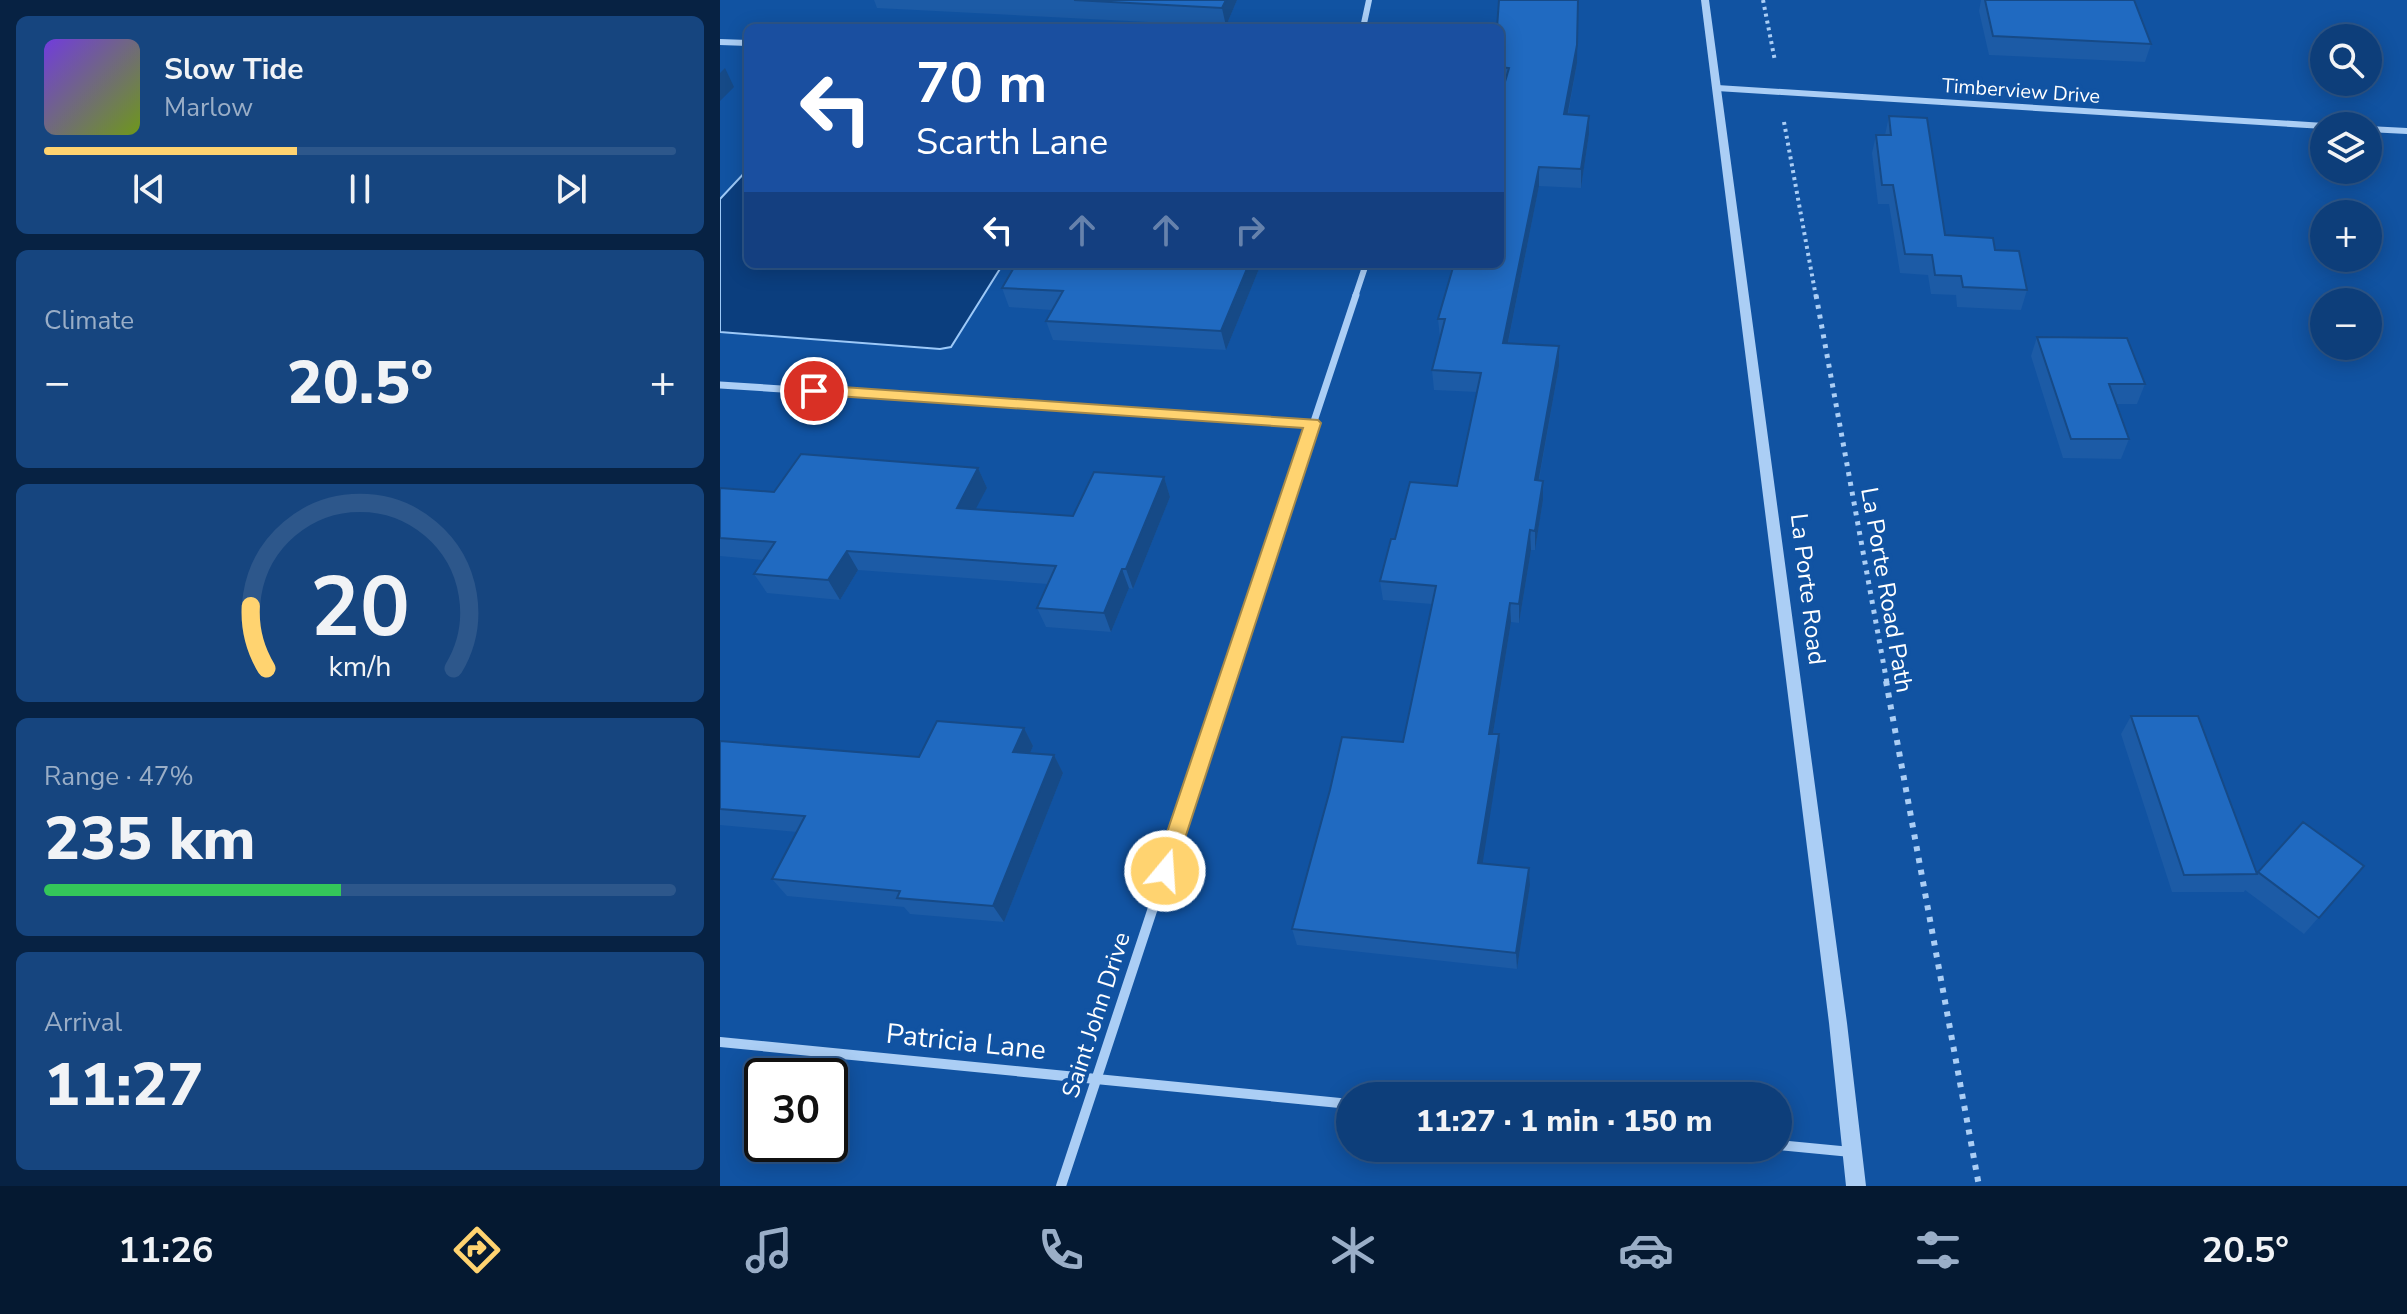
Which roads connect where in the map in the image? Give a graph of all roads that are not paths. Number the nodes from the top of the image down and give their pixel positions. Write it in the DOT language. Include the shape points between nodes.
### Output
graph roads {
  1 [pos="1369,0"];
  2 [pos="1705,0"];
  3 [pos="1364,24"];
  4 [pos="720,42"];
  5 [pos="744,43"];
  6 [pos="1717,88"];
  7 [pos="2310,125"];
  8 [pos="2382,130"];
  9 [pos="2407,131"];
  10 [pos="1365,268"];
  11 [pos="720,385"];
  12 [pos="1312,423"];
  13 [pos="720,1042"];
  14 [pos="1096,1080"];
  15 [pos="1336,1103"];
  16 [pos="1792,1146"];
  17 [pos="1852,1152"];
  18 [pos="1061,1186"];
  19 [pos="1856,1186"];
  1 -- 3 [label="street"];
  2 -- 6 [label="street, La Porte Road"];
  4 -- 5 [label="street"];
  6 -- 7 [label="street, Timberview Drive"];
  6 -- 17 [label="street, La Porte Road"];
  8 -- 9 [label="street"];
  10 -- 12 [label="street, Saint John Drive"];
  11 -- 12 [label="street"];
  12 -- 14 [label="street, Saint John Drive"];
  13 -- 14 [label="street, Patricia Lane"];
  14 -- 15 [label="street, Patricia Lane"];
  14 -- 18 [label="street, Saint John Drive"];
  16 -- 17 [label="street"];
  17 -- 19 [label="street, La Porte Road"];
}
